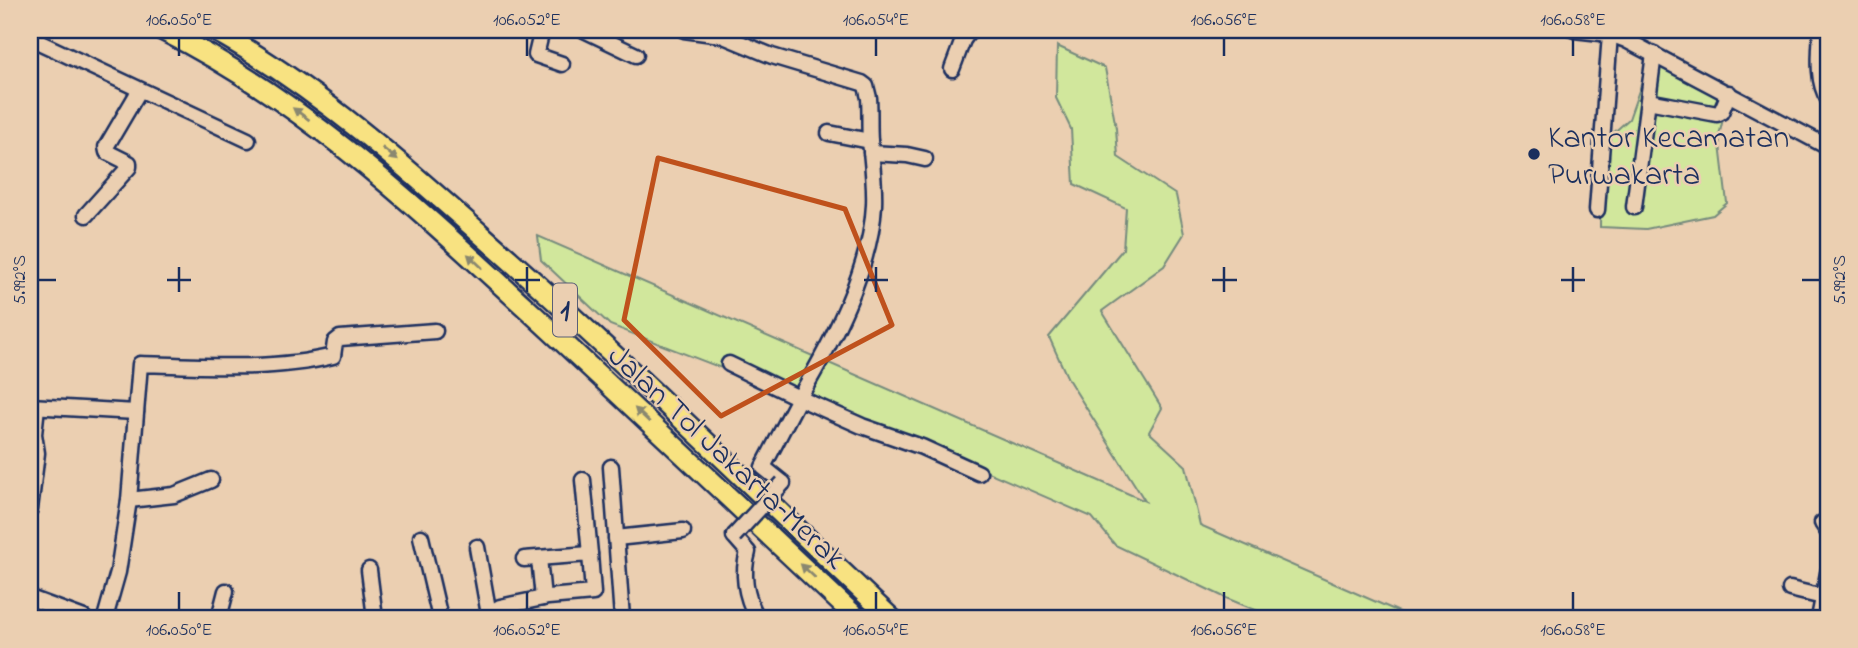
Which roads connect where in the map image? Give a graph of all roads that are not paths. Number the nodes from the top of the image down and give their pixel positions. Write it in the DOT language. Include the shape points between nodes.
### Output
graph roads {
  1 [pos="162,30"];
  2 [pos="214,30"];
  3 [pos="542,30"];
  4 [pos="584,30"];
  5 [pos="684,30"];
  6 [pos="970,30"];
  7 [pos="1574,30"];
  8 [pos="1821,30"];
  9 [pos="1603,32"];
  10 [pos="30,38"];
  11 [pos="1654,54"];
  12 [pos="636,55"];
  13 [pos="562,64"];
  14 [pos="952,69"];
  15 [pos="139,91"];
  16 [pos="1729,93"];
  17 [pos="1828,99"];
  18 [pos="1648,101"];
  19 [pos="829,133"];
  20 [pos="248,140"];
  21 [pos="871,147"];
  22 [pos="1828,147"];
  23 [pos="925,159"];
  24 [pos="1634,207"];
  25 [pos="1597,210"];
  26 [pos="86,215"];
  27 [pos="435,331"];
  28 [pos="729,365"];
  29 [pos="799,398"];
  30 [pos="34,406"];
  31 [pos="136,412"];
  32 [pos="611,467"];
  33 [pos="979,473"];
  34 [pos="211,480"];
  35 [pos="583,480"];
  36 [pos="129,500"];
  37 [pos="30,509"];
  38 [pos="683,531"];
  39 [pos="421,537"];
  40 [pos="616,538"];
  41 [pos="477,547"];
  42 [pos="590,554"];
  43 [pos="539,558"];
  44 [pos="524,559"];
  45 [pos="369,569"];
  46 [pos="1828,573"];
  47 [pos="1790,589"];
  48 [pos="226,591"];
  49 [pos="543,597"];
  50 [pos="1824,597"];
  51 [pos="30,598"];
  52 [pos="495,616"];
  53 [pos="84,618"];
  54 [pos="105,618"];
  55 [pos="219,618"];
  56 [pos="375,618"];
  57 [pos="440,618"];
  58 [pos="622,618"];
  59 [pos="757,618"];
  60 [pos="857,618"];
  61 [pos="891,618"];
  62 [pos="1819,618"];
  60 -- 1 [label="highway, Jalan Tol Jakarta–Merak / 1, one-way" via="404,196 301,113"];
  2 -- 61 [label="highway, Jalan Tol Jakarta–Merak / 1, one-way" via="319,96 396,158 539,285"];
  3 -- 13 [label="street" via="536,55"];
  4 -- 12 [label="street"];
  5 -- 21 [label="street" via="721,36 862,83 869,98"];
  6 -- 14 [label="street"];
  7 -- 9 [label="street"];
  8 -- 17 [label="street" via="1820,64"];
  9 -- 11 [label="street"];
  9 -- 25 [label="street"];
  10 -- 15 [label="street"];
  11 -- 16 [label="street"];
  11 -- 18 [label="street"];
  15 -- 20 [label="street"];
  15 -- 26 [label="street" via="106,147 129,167"];
  16 -- 18 [label="street" via="1717,114"];
  16 -- 22 [label="street"];
  18 -- 24 [label="street"];
  19 -- 21 [label="street"];
  21 -- 23 [label="street"];
  21 -- 29 [label="street" via="874,205 861,267"];
  27 -- 31 [label="street" via="340,338 333,356 292,362 248,367 140,365"];
  28 -- 29 [label="street"];
  29 -- 33 [label="street"];
  29 -- 59 [label="street, bridge" via="763,467 783,483 734,536 748,552 745,582"];
  30 -- 31 [label="street"];
  30 -- 37 [label="street" via="37,453"];
  31 -- 36 [label="street"];
  32 -- 40 [label="street"];
  34 -- 36 [label="street" via="174,495"];
  35 -- 42 [label="street"];
  36 -- 54 [label="street" via="118,572"];
  38 -- 40 [label="street"];
  39 -- 57 [label="street"];
  40 -- 58 [label="street"];
  41 -- 52 [label="street" via="488,609"];
  42 -- 43 [label="street"];
  42 -- 49 [label="street" via="593,593"];
  43 -- 44 [label="street"];
  43 -- 49 [label="street"];
  45 -- 56 [label="street"];
  46 -- 50 [label="street"];
  47 -- 50 [label="street"];
  48 -- 55 [label="street"];
  49 -- 52 [label="street" via="497,608"];
  50 -- 62 [label="street"];
  51 -- 53 [label="street"];
}
